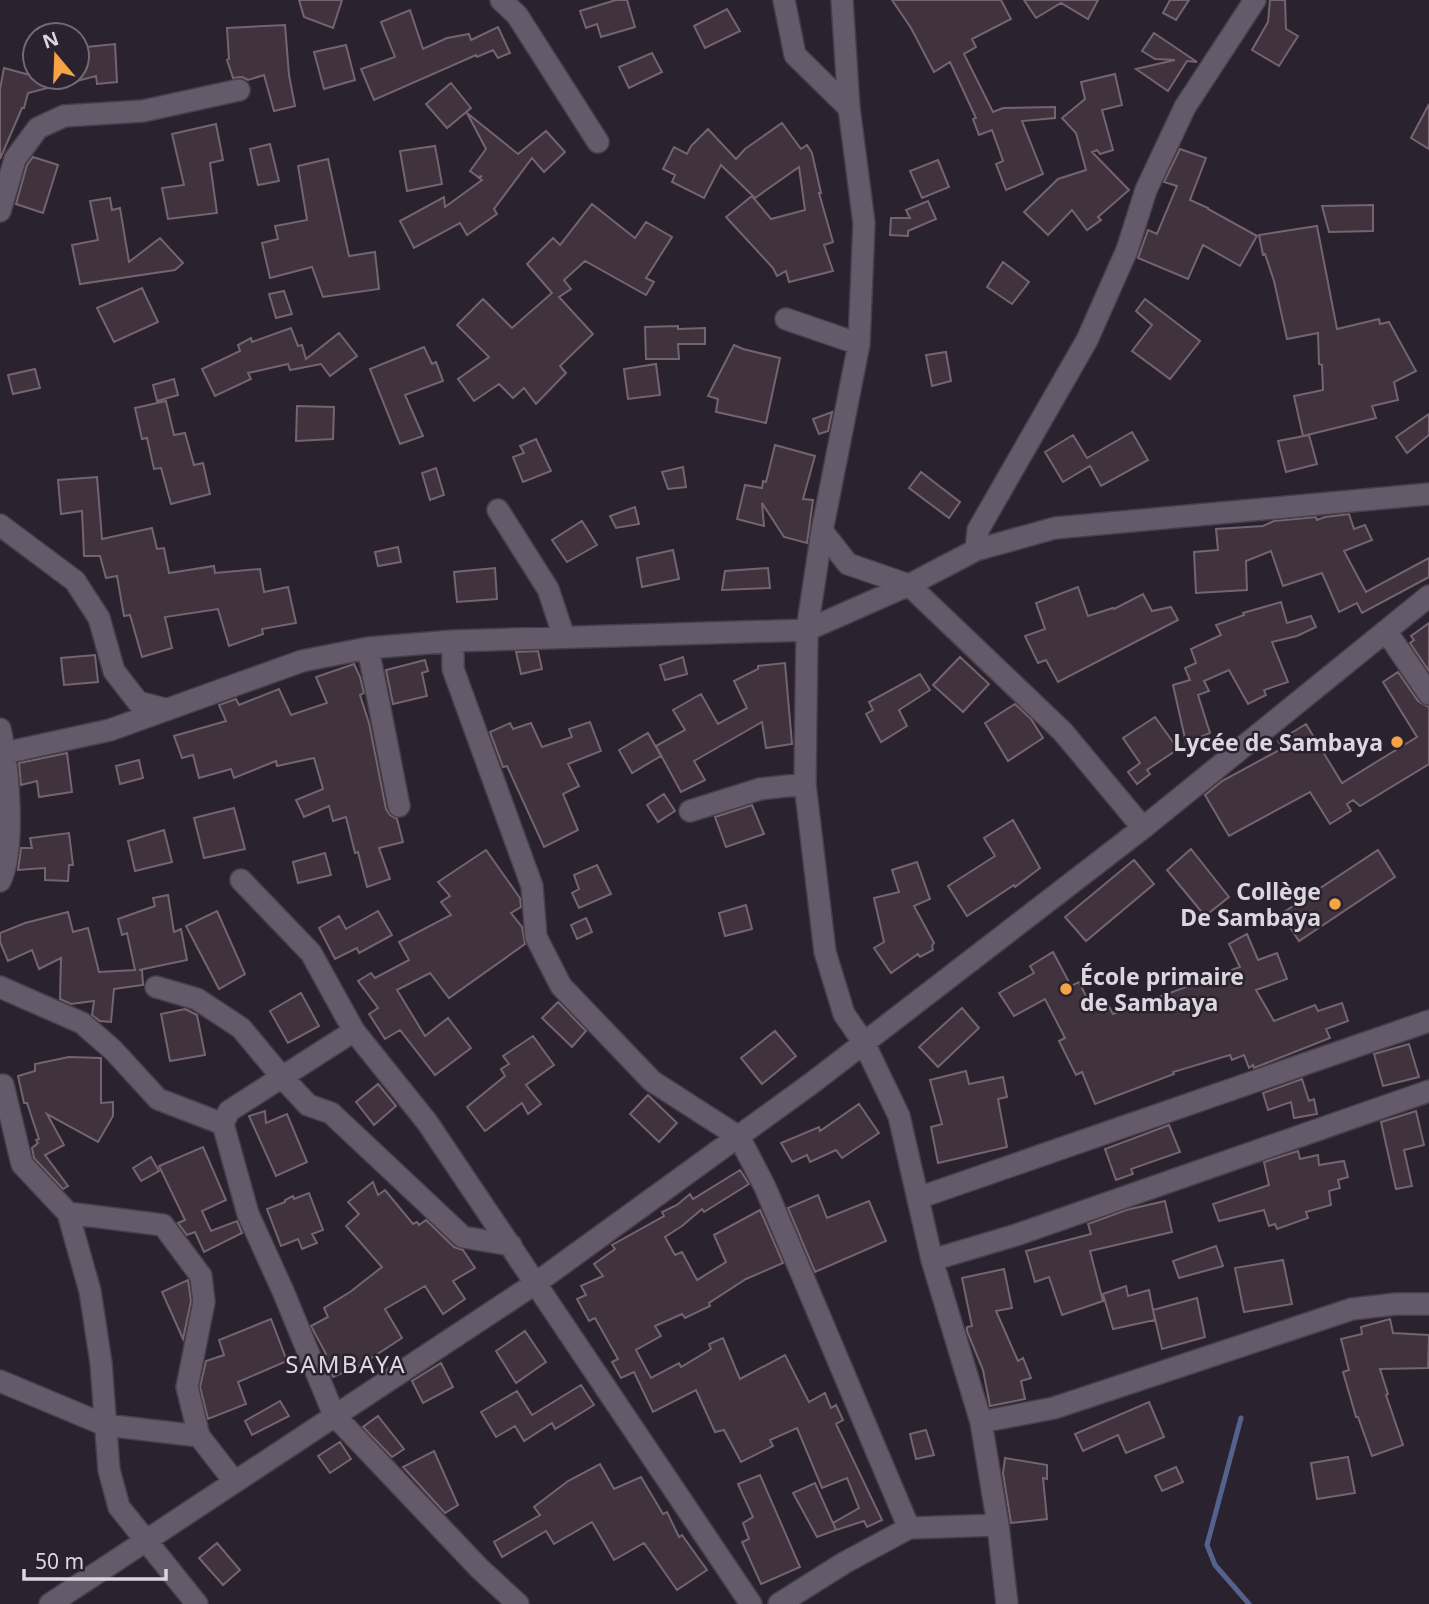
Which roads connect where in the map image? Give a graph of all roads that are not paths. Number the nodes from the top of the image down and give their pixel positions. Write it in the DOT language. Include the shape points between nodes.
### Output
graph roads {
  1 [pos="784,0"];
  2 [pos="842,0"];
  3 [pos="1255,0"];
  4 [pos="514,5"];
  5 [pos="239,90"];
  6 [pos="849,108"];
  7 [pos="598,142"];
  8 [pos="7,158"];
  9 [pos="0,211"];
  10 [pos="786,319"];
  11 [pos="859,344"];
  12 [pos="1429,494"];
  13 [pos="498,510"];
  14 [pos="0,524"];
  15 [pos="822,531"];
  16 [pos="976,550"];
  17 [pos="909,585"];
  18 [pos="1429,596"];
  19 [pos="807,630"];
  20 [pos="1386,631"];
  21 [pos="564,637"];
  22 [pos="453,641"];
  23 [pos="368,648"];
  24 [pos="1429,694"];
  25 [pos="165,709"];
  26 [pos="0,729"];
  27 [pos="3,753"];
  28 [pos="805,784"];
  29 [pos="399,806"];
  30 [pos="690,811"];
  31 [pos="1143,828"];
  32 [pos="241,880"];
  33 [pos="0,881"];
  34 [pos="0,987"];
  35 [pos="156,987"];
  36 [pos="1429,1021"];
  37 [pos="354,1031"];
  38 [pos="864,1044"];
  39 [pos="281,1076"];
  40 [pos="3,1085"];
  41 [pos="1429,1091"];
  42 [pos="223,1124"];
  43 [pos="738,1137"];
  44 [pos="918,1198"];
  45 [pos="68,1213"];
  46 [pos="511,1245"];
  47 [pos="932,1259"];
  48 [pos="536,1283"];
  49 [pos="1429,1304"];
  50 [pos="0,1381"];
  51 [pos="334,1415"];
  52 [pos="981,1422"];
  53 [pos="105,1425"];
  54 [pos="199,1436"];
  55 [pos="234,1481"];
  56 [pos="999,1525"];
  57 [pos="909,1528"];
  58 [pos="144,1541"];
  59 [pos="50,1604"];
  60 [pos="197,1604"];
  61 [pos="518,1604"];
  62 [pos="751,1604"];
  63 [pos="779,1604"];
  64 [pos="1007,1604"];
  1 -- 6 [label="street" via="795,55"];
  2 -- 6 [label="street"];
  3 -- 16 [label="street" via="1185,107 1146,190 1127,250 1087,340 978,530"];
  4 -- 7 [label="street"];
  5 -- 8 [label="street" via="143,111 64,116 38,128"];
  6 -- 11 [label="street" via="864,223"];
  8 -- 9 [label="street"];
  10 -- 11 [label="street"];
  11 -- 15 [label="street"];
  12 -- 16 [label="street" via="1055,528"];
  13 -- 21 [label="street" via="548,589"];
  14 -- 25 [label="street" via="75,581 99,618 114,671 138,702"];
  15 -- 17 [label="street" via="848,564"];
  15 -- 19 [label="street"];
  16 -- 17 [label="street"];
  17 -- 19 [label="street"];
  17 -- 31 [label="street" via="1063,732"];
  18 -- 20 [label="street"];
  19 -- 21 [label="street"];
  19 -- 28 [label="street"];
  20 -- 24 [label="street"];
  20 -- 31 [label="street"];
  21 -- 22 [label="street"];
  22 -- 23 [label="street"];
  22 -- 43 [label="street" via="453,670 532,886 536,937 561,986 652,1081"];
  23 -- 25 [label="street" via="302,661"];
  23 -- 29 [label="street"];
  25 -- 27 [label="street" via="110,730"];
  26 -- 27 [label="street"];
  27 -- 33 [label="street" via="9,829"];
  28 -- 30 [label="street" via="760,789"];
  28 -- 38 [label="street" via="825,952 844,1014"];
  31 -- 38 [label="street"];
  32 -- 37 [label="street" via="311,954"];
  34 -- 42 [label="street" via="82,1023 158,1099"];
  35 -- 39 [label="street" via="197,999 241,1028"];
  36 -- 44 [label="street"];
  37 -- 39 [label="street"];
  37 -- 46 [label="street" via="427,1122"];
  38 -- 43 [label="street"];
  38 -- 44 [label="street" via="899,1116"];
  39 -- 42 [label="street" via="229,1111"];
  39 -- 46 [label="street" via="308,1105 331,1113 463,1237"];
  40 -- 45 [label="street" via="22,1164"];
  41 -- 47 [label="street" via="1016,1235"];
  42 -- 51 [label="street" via="248,1214"];
  43 -- 48 [label="street"];
  43 -- 57 [label="street" via="765,1187"];
  44 -- 47 [label="street"];
  45 -- 53 [label="street" via="90,1292"];
  45 -- 54 [label="street" via="163,1225 201,1276 204,1302 187,1387"];
  46 -- 48 [label="street"];
  47 -- 52 [label="street"];
  48 -- 51 [label="street"];
  48 -- 62 [label="street"];
  49 -- 52 [label="street" via="1352,1309 1054,1408"];
  50 -- 53 [label="street"];
  51 -- 55 [label="street"];
  51 -- 61 [label="street"];
  52 -- 56 [label="street"];
  53 -- 54 [label="street"];
  53 -- 58 [label="street" via="119,1507"];
  54 -- 55 [label="street"];
  55 -- 58 [label="street"];
  56 -- 57 [label="street"];
  56 -- 64 [label="street"];
  57 -- 63 [label="street"];
  58 -- 59 [label="street"];
  58 -- 60 [label="street"];
}
